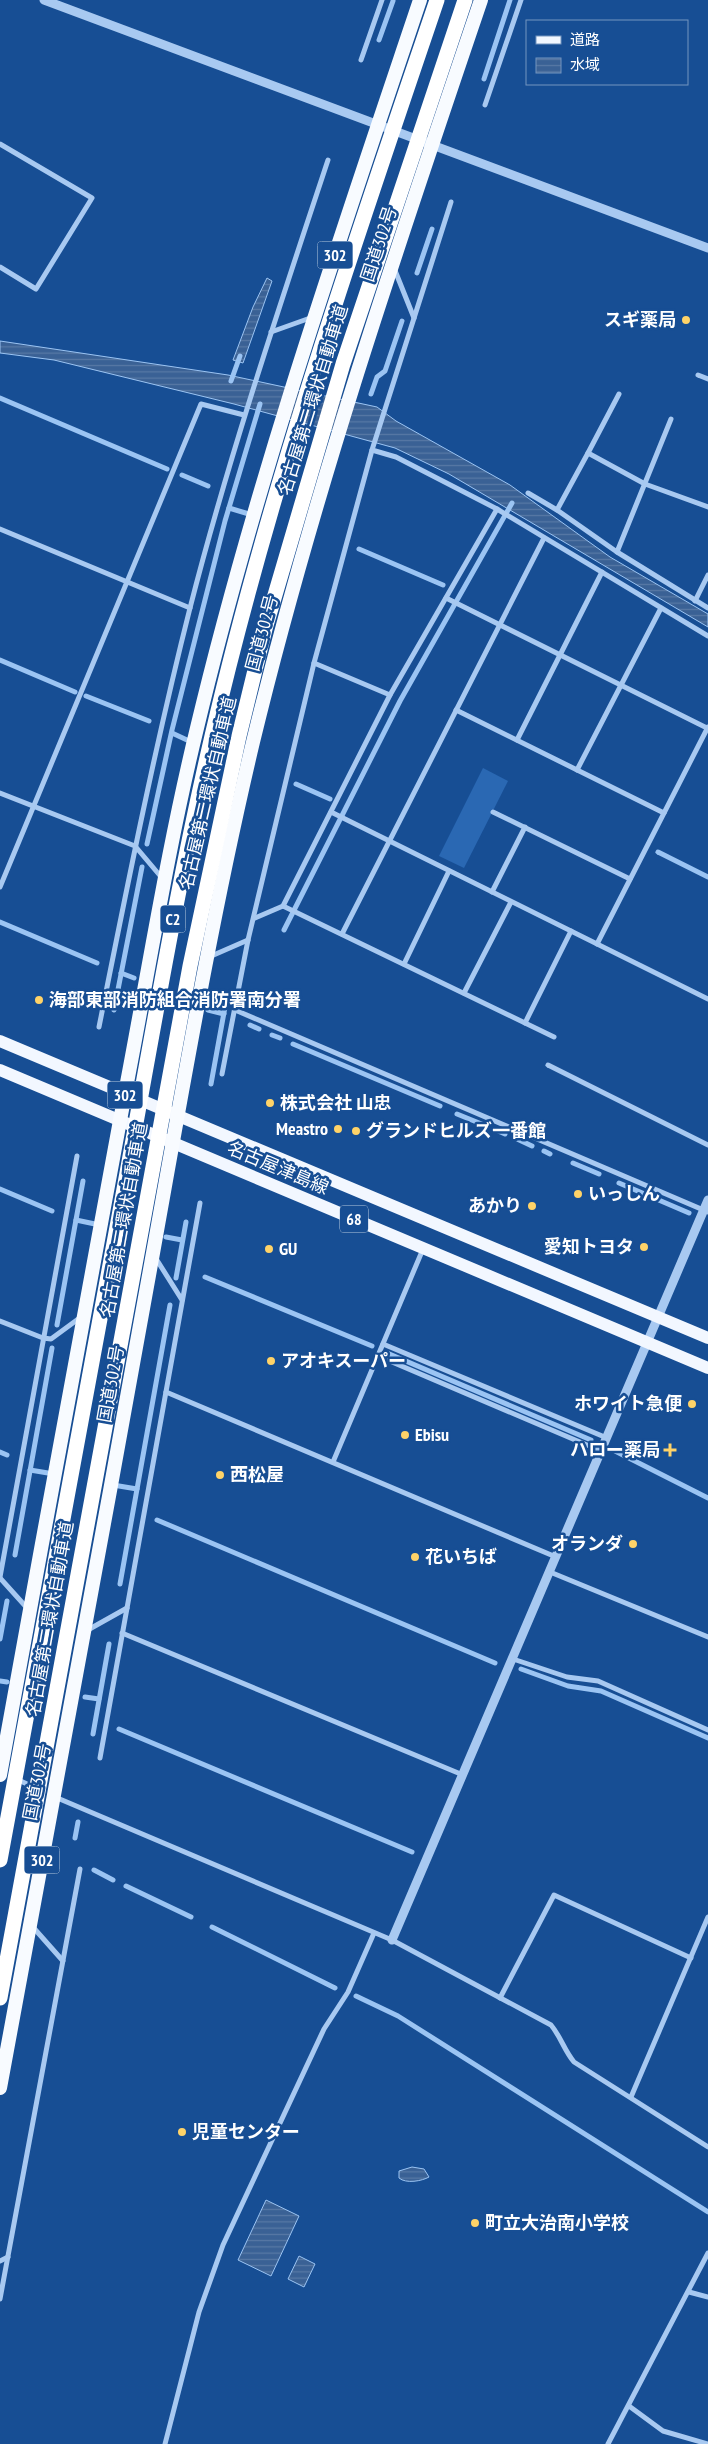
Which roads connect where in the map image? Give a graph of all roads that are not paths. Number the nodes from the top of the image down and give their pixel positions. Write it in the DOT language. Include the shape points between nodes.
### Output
graph roads {
  1 [pos="44,0"];
  2 [pos="382,0"];
  3 [pos="420,0"];
  4 [pos="437,0"];
  5 [pos="465,0"];
  6 [pos="480,0"];
  7 [pos="521,0"];
  8 [pos="361,60"];
  9 [pos="485,105"];
  10 [pos="377,126"];
  11 [pos="0,144"];
  12 [pos="432,145"];
  13 [pos="328,160"];
  14 [pos="451,202"];
  15 [pos="708,248"];
  16 [pos="392,263"];
  17 [pos="0,267"];
  18 [pos="315,317"];
  19 [pos="414,318"];
  20 [pos="271,332"];
  21 [pos="698,375"];
  22 [pos="708,378"];
  23 [pos="619,394"];
  24 [pos="244,415"];
  25 [pos="671,418"];
  26 [pos="372,450"];
  27 [pos="588,452"];
  28 [pos="645,484"];
  29 [pos="528,493"];
  30 [pos="708,507"];
  31 [pos="557,510"];
  32 [pos="499,511"];
  33 [pos="0,529"];
  34 [pos="544,538"];
  35 [pos="617,552"];
  36 [pos="602,572"];
  37 [pos="708,575"];
  38 [pos="127,583"];
  39 [pos="449,599"];
  40 [pos="695,601"];
  41 [pos="190,608"];
  42 [pos="661,608"];
  43 [pos="708,608"];
  44 [pos="500,624"];
  45 [pos="708,636"];
  46 [pos="560,655"];
  47 [pos="314,663"];
  48 [pos="621,685"];
  49 [pos="390,695"];
  50 [pos="456,710"];
  51 [pos="708,727"];
  52 [pos="517,740"];
  53 [pos="577,770"];
  54 [pos="0,792"];
  55 [pos="33,806"];
  56 [pos="331,812"];
  57 [pos="493,812"];
  58 [pos="664,813"];
  59 [pos="525,827"];
  60 [pos="389,841"];
  61 [pos="135,846"];
  62 [pos="449,871"];
  63 [pos="630,879"];
  64 [pos="164,882"];
  65 [pos="0,888"];
  66 [pos="492,892"];
  67 [pos="511,902"];
  68 [pos="286,907"];
  69 [pos="255,918"];
  70 [pos="571,931"];
  71 [pos="342,934"];
  72 [pos="248,940"];
  73 [pos="597,944"];
  74 [pos="208,958"];
  75 [pos="404,964"];
  76 [pos="464,993"];
  77 [pos="708,999"];
  78 [pos="235,1010"];
  79 [pos="525,1023"];
  80 [pos="99,1027"];
  81 [pos="554,1037"];
  82 [pos="0,1041"];
  83 [pos="548,1065"];
  84 [pos="0,1070"];
  85 [pos="222,1074"];
  86 [pos="125,1093"];
  87 [pos="179,1115"];
  88 [pos="119,1121"];
  89 [pos="174,1144"];
  90 [pos="708,1145"];
  91 [pos="77,1156"];
  92 [pos="708,1200"];
  93 [pos="200,1203"];
  94 [pos="706,1211"];
  95 [pos="424,1248"];
  96 [pos="153,1254"];
  97 [pos="183,1300"];
  98 [pos="83,1315"];
  99 [pos="658,1317"];
  100 [pos="0,1321"];
  101 [pos="43,1338"];
  102 [pos="708,1338"];
  103 [pos="648,1342"];
  104 [pos="384,1344"];
  105 [pos="378,1356"];
  106 [pos="708,1368"];
  107 [pos="166,1392"];
  108 [pos="607,1438"];
  109 [pos="601,1452"];
  110 [pos="333,1462"];
  111 [pos="556,1557"];
  112 [pos="550,1572"];
  113 [pos="0,1578"];
  114 [pos="127,1608"];
  115 [pos="30,1611"];
  116 [pos="85,1632"];
  117 [pos="122,1634"];
  118 [pos="708,1637"];
  119 [pos="513,1659"];
  120 [pos="708,1730"];
  121 [pos="100,1758"];
  122 [pos="0,1772"];
  123 [pos="463,1775"];
  124 [pos="54,1796"];
  125 [pos="0,1860"];
  126 [pos="80,1870"];
  127 [pos="708,1917"];
  128 [pos="30,1924"];
  129 [pos="374,1933"];
  130 [pos="392,1940"];
  131 [pos="691,1958"];
  132 [pos="62,1961"];
  133 [pos="0,1998"];
  134 [pos="500,1998"];
  135 [pos="0,2088"];
  136 [pos="631,2097"];
  137 [pos="708,2147"];
  138 [pos="708,2254"];
  139 [pos="8,2257"];
  140 [pos="0,2261"];
  141 [pos="689,2292"];
  142 [pos="708,2297"];
  143 [pos="0,2299"];
  144 [pos="629,2406"];
  145 [pos="165,2444"];
  146 [pos="608,2444"];
  147 [pos="708,2444"];
  1 -- 10 [label="street"];
  2 -- 8 [label="street"];
  3 -- 10 [label="highway, 302"];
  4 -- 125 [label="highway, 名古屋第二環状自動車道 / C2, bridge" via="360,226 274,503 213,734 165,960"];
  5 -- 133 [label="highway, 名古屋第二環状自動車道 / C2, bridge" via="340,374 268,620 237,746 190,966"];
  6 -- 12 [label="highway, 国道302号 / 302"];
  7 -- 9 [label="street"];
  10 -- 12 [label="street"];
  10 -- 18 [label="highway, 302"];
  11 -- 17 [label="street" via="92,198 36,289"];
  12 -- 15 [label="street"];
  12 -- 16 [label="highway, 国道302号 / 302"];
  13 -- 20 [label="street"];
  14 -- 19 [label="street"];
  16 -- 19 [label="street"];
  16 -- 74 [label="highway, 国道302号 / 302" via="336,437 284,623 253,744"];
  18 -- 20 [label="street"];
  18 -- 64 [label="highway, 302" via="280,423 226,612"];
  19 -- 26 [label="street"];
  20 -- 24 [label="street"];
  21 -- 22 [label="street"];
  23 -- 27 [label="street"];
  24 -- 38 [label="street" via="201,404"];
  24 -- 41 [label="street"];
  25 -- 28 [label="street"];
  26 -- 32 [label="street" via="396,457"];
  26 -- 47 [label="street"];
  27 -- 28 [label="street"];
  27 -- 31 [label="street"];
  28 -- 30 [label="street"];
  28 -- 35 [label="street"];
  29 -- 31 [label="street"];
  31 -- 35 [label="street"];
  32 -- 34 [label="street"];
  32 -- 39 [label="street"];
  33 -- 38 [label="street"];
  34 -- 36 [label="street"];
  34 -- 44 [label="street"];
  35 -- 40 [label="street"];
  36 -- 42 [label="street"];
  36 -- 46 [label="street"];
  37 -- 40 [label="street"];
  38 -- 41 [label="street"];
  38 -- 55 [label="street"];
  39 -- 44 [label="street"];
  39 -- 49 [label="street"];
  40 -- 43 [label="street"];
  41 -- 61 [label="street"];
  42 -- 45 [label="street"];
  42 -- 48 [label="street"];
  44 -- 46 [label="street"];
  44 -- 50 [label="street"];
  46 -- 48 [label="street"];
  46 -- 52 [label="street"];
  47 -- 49 [label="street"];
  47 -- 69 [label="street"];
  48 -- 51 [label="street"];
  48 -- 53 [label="street"];
  49 -- 56 [label="street"];
  50 -- 52 [label="street"];
  50 -- 60 [label="street"];
  51 -- 58 [label="street"];
  52 -- 53 [label="street"];
  53 -- 58 [label="street"];
  54 -- 55 [label="street"];
  55 -- 61 [label="street"];
  55 -- 65 [label="street"];
  56 -- 60 [label="street"];
  56 -- 68 [label="street"];
  57 -- 59 [label="street"];
  58 -- 63 [label="street"];
  59 -- 63 [label="street"];
  59 -- 66 [label="street"];
  60 -- 62 [label="street"];
  60 -- 71 [label="street"];
  61 -- 64 [label="street"];
  61 -- 80 [label="street"];
  62 -- 66 [label="street"];
  62 -- 75 [label="street"];
  63 -- 73 [label="street"];
  64 -- 86 [label="highway, 302"];
  66 -- 67 [label="street"];
  67 -- 70 [label="street"];
  67 -- 76 [label="street"];
  68 -- 69 [label="street"];
  68 -- 71 [label="street"];
  69 -- 72 [label="street"];
  70 -- 73 [label="street"];
  70 -- 79 [label="street"];
  71 -- 75 [label="street"];
  72 -- 74 [label="street"];
  72 -- 78 [label="street"];
  73 -- 77 [label="street"];
  74 -- 87 [label="highway, 国道302号 / 302"];
  75 -- 76 [label="street"];
  76 -- 79 [label="street"];
  78 -- 85 [label="street"];
  78 -- 94 [label="street"];
  79 -- 81 [label="street"];
  82 -- 86 [label="main road, 名古屋津島線 / 68"];
  83 -- 90 [label="street"];
  84 -- 88 [label="main road, 名古屋津島線 / 68"];
  86 -- 87 [label="main road, 名古屋津島線 / 68"];
  86 -- 88 [label="highway, 302"];
  87 -- 89 [label="highway, 国道302号 / 302"];
  87 -- 99 [label="main road, 名古屋津島線 / 68"];
  88 -- 89 [label="main road, 名古屋津島線 / 68"];
  88 -- 98 [label="highway, 302"];
  89 -- 95 [label="main road, 名古屋津島線 / 68"];
  89 -- 96 [label="highway, 国道302号 / 302"];
  91 -- 101 [label="street"];
  92 -- 94 [label="street"];
  93 -- 97 [label="street"];
  94 -- 99 [label="street"];
  95 -- 103 [label="main road, 名古屋津島線 / 68"];
  95 -- 104 [label="street"];
  96 -- 97 [label="street"];
  96 -- 116 [label="highway, 国道302号 / 302"];
  97 -- 107 [label="street"];
  98 -- 101 [label="street" via="50,1339"];
  98 -- 115 [label="highway, 302"];
  99 -- 102 [label="main road, 名古屋津島線 / 68"];
  99 -- 103 [label="street"];
  100 -- 101 [label="street"];
  101 -- 113 [label="street"];
  103 -- 106 [label="main road, 名古屋津島線 / 68"];
  103 -- 108 [label="street"];
  104 -- 105 [label="street"];
  104 -- 108 [label="street"];
  105 -- 109 [label="street"];
  105 -- 110 [label="street"];
  107 -- 110 [label="street"];
  107 -- 114 [label="street"];
  108 -- 109 [label="street"];
  109 -- 111 [label="street"];
  110 -- 111 [label="street"];
  111 -- 112 [label="street"];
  112 -- 118 [label="street"];
  112 -- 119 [label="street"];
  113 -- 115 [label="street"];
  114 -- 116 [label="street"];
  114 -- 117 [label="street"];
  115 -- 122 [label="highway, 302"];
  116 -- 124 [label="highway, 国道302号 / 302"];
  117 -- 121 [label="street"];
  117 -- 123 [label="street"];
  119 -- 120 [label="street" via="567,1678 598,1681"];
  119 -- 123 [label="street"];
  122 -- 124 [label="street"];
  123 -- 130 [label="street"];
  124 -- 128 [label="highway, 国道302号 / 302"];
  124 -- 129 [label="street"];
  126 -- 132 [label="street"];
  127 -- 131 [label="street"];
  128 -- 132 [label="street"];
  128 -- 135 [label="highway, 国道302号 / 302"];
  129 -- 130 [label="street"];
  129 -- 145 [label="street" via="348,1992 324,2029 223,2245 199,2312"];
  130 -- 134 [label="street"];
  131 -- 134 [label="street" via="554,1895"];
  131 -- 136 [label="street"];
  132 -- 139 [label="street"];
  134 -- 136 [label="street" via="551,2025 559,2034 564,2051 574,2062"];
  136 -- 137 [label="street"];
  138 -- 141 [label="street"];
  139 -- 140 [label="street"];
  139 -- 143 [label="street"];
  141 -- 142 [label="street"];
  141 -- 144 [label="street"];
  144 -- 146 [label="street"];
  144 -- 147 [label="street" via="663,2431"];
}
